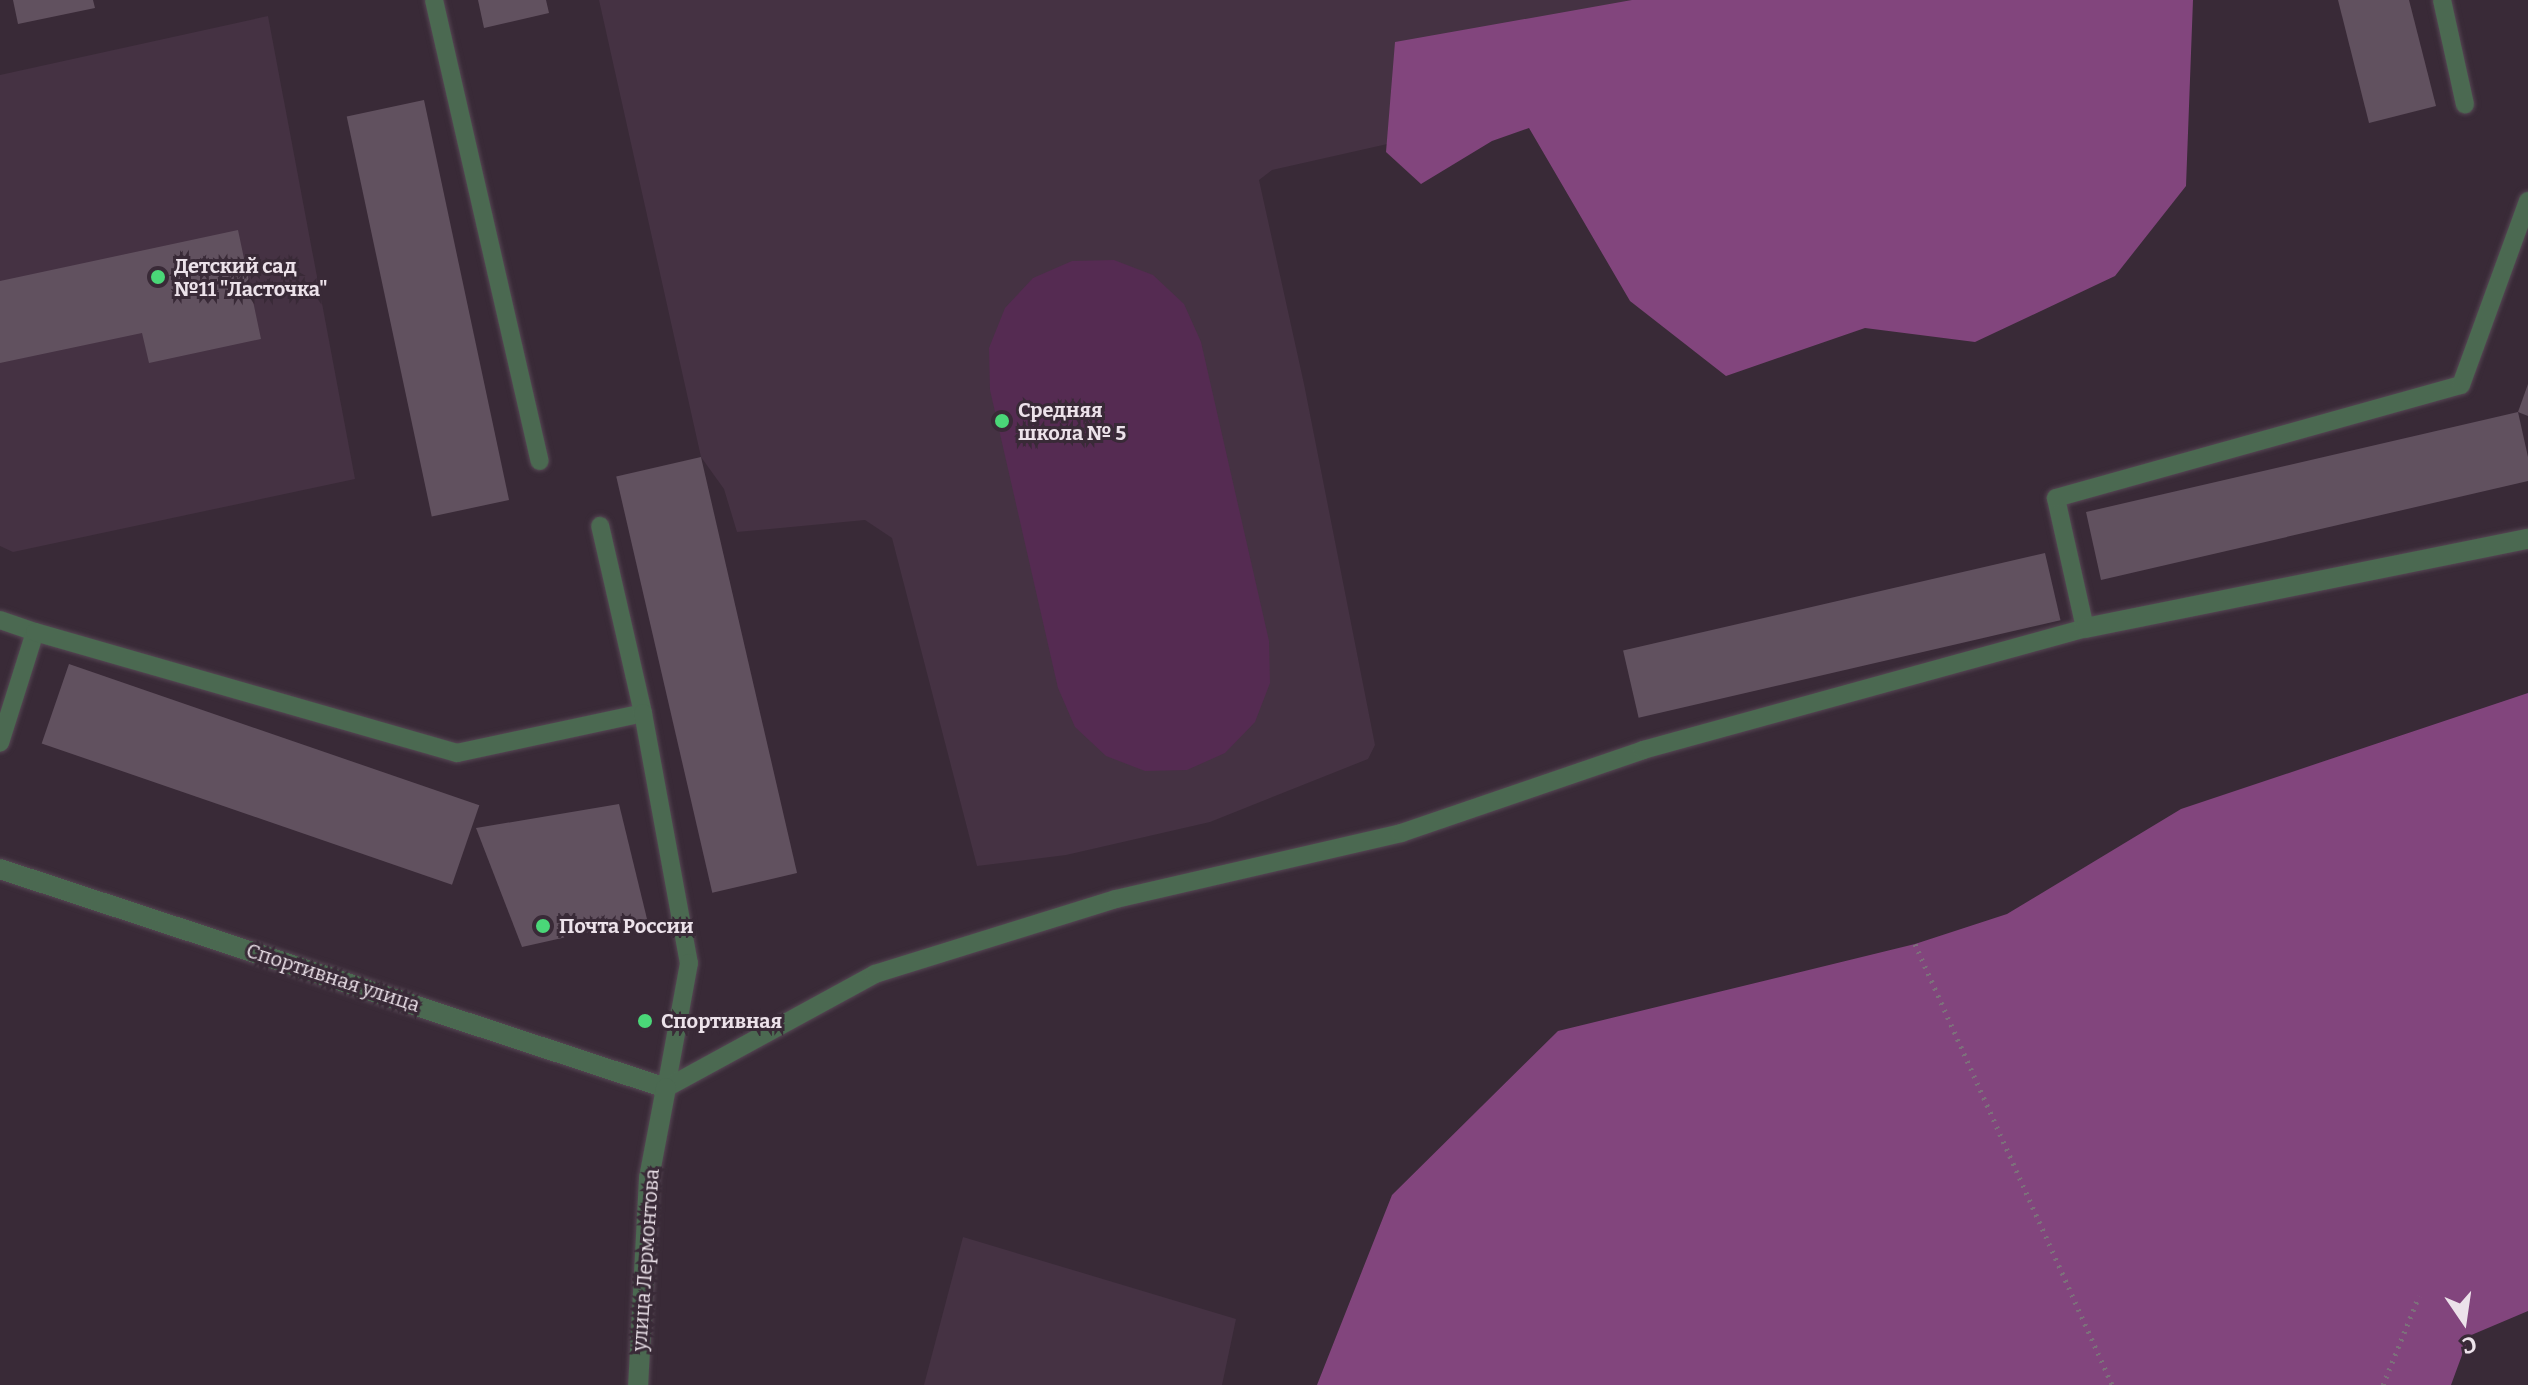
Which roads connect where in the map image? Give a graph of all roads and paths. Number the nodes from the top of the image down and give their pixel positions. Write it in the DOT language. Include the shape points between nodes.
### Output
graph roads {
  1 [pos="434,0"];
  2 [pos="2442,0"];
  3 [pos="2465,105"];
  4 [pos="2528,201"];
  5 [pos="540,461"];
  6 [pos="600,526"];
  7 [pos="2528,539"];
  8 [pos="0,620"];
  9 [pos="2085,628"];
  10 [pos="35,632"];
  11 [pos="643,713"];
  12 [pos="0,743"];
  13 [pos="0,869"];
  14 [pos="1915,944"];
  15 [pos="666,1088"];
  16 [pos="2419,1296"];
  17 [pos="638,1385"];
  18 [pos="2112,1385"];
  19 [pos="2383,1385"];
  1 -- 5 [label="lane"];
  2 -- 3 [label="lane"];
  4 -- 9 [label="lane" via="2461,385 2056,498"];
  6 -- 11 [label="lane"];
  7 -- 9 [label="street"];
  8 -- 10 [label="lane"];
  9 -- 15 [label="lane" via="1643,750 1401,833 1116,899 875,974"];
  10 -- 11 [label="lane" via="457,753"];
  10 -- 12 [label="lane"];
  11 -- 15 [label="lane" via="689,963"];
  13 -- 15 [label="street, Спортивная улица"];
  14 -- 18 [label="path"];
  15 -- 17 [label="street, улица Лермонтова" via="649,1178"];
  16 -- 19 [label="path"];
}
